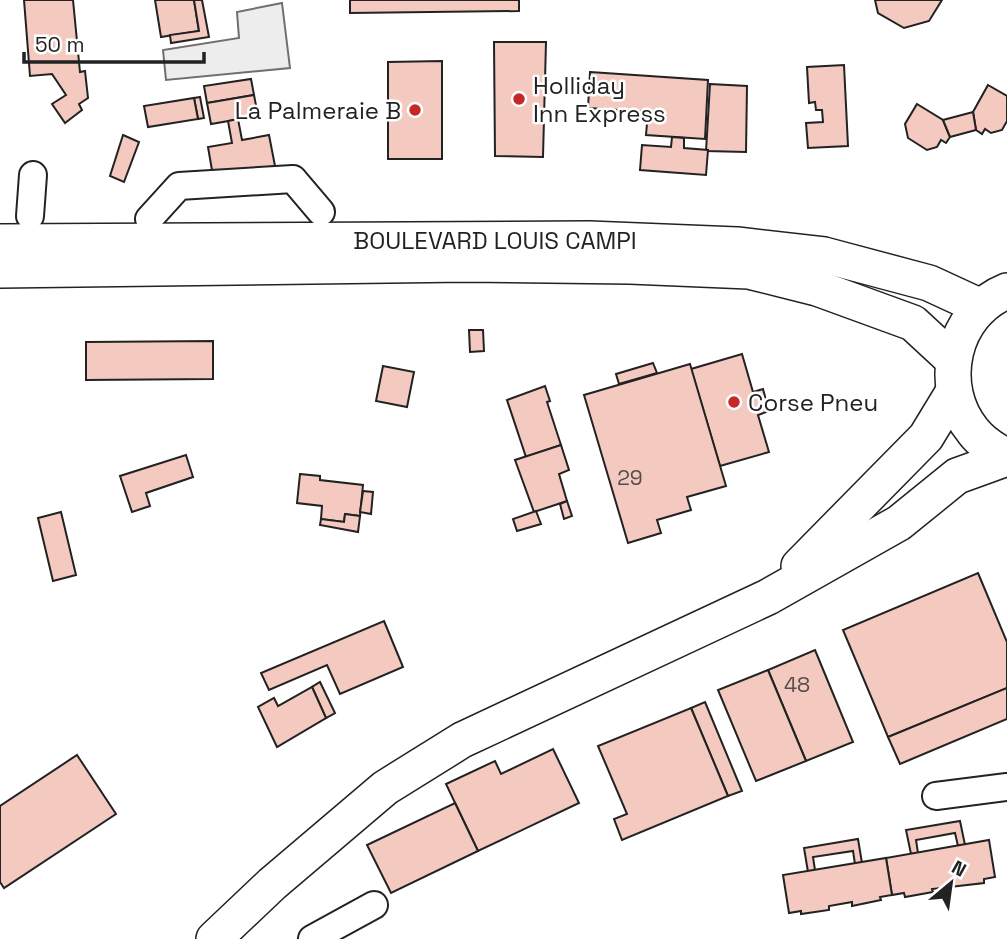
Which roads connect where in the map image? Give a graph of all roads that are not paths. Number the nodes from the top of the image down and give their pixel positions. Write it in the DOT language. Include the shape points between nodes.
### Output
graph roads {
  1 [pos="33,175"];
  2 [pos="321,212"];
  3 [pos="30,216"];
  4 [pos="149,219"];
  5 [pos="0,242"];
  6 [pos="0,270"];
  7 [pos="994,299"];
  8 [pos="954,376"];
  9 [pos="1007,458"];
  10 [pos="768,597"];
  11 [pos="1007,787"];
  12 [pos="936,796"];
  13 [pos="373,905"];
  14 [pos="214,939"];
  15 [pos="312,939"];
  1 -- 3 [label="street"];
  2 -- 4 [label="street" via="293,179 179,186"];
  5 -- 7 [label="main road, BOULEVARD LOUIS CAMPI" via="589,239 737,245 824,256"];
  6 -- 8 [label="main road, BOULEVARD LOUIS CAMPI" via="466,264 749,271 817,288 913,323"];
  7 -- 8 [label="main road" via="968,323"];
  8 -- 9 [label="main road" via="971,429"];
  8 -- 10 [label="main road" via="926,438"];
  9 -- 10 [label="main road" via="957,476 899,523"];
  10 -- 14 [label="main road" via="462,740 385,788"];
  11 -- 12 [label="street"];
  13 -- 15 [label="street"];
}
